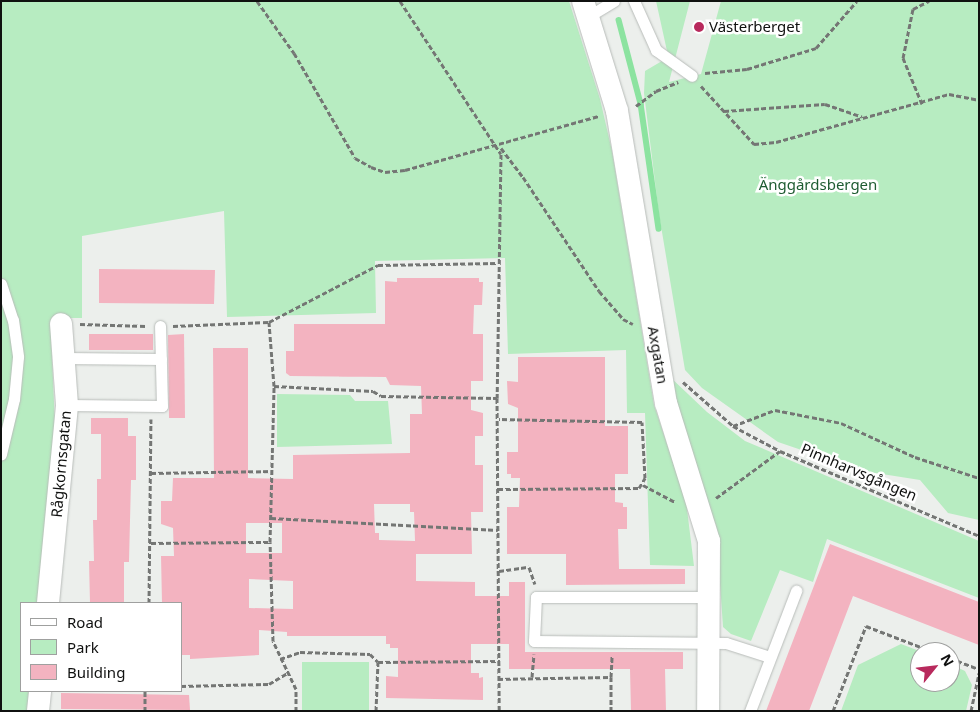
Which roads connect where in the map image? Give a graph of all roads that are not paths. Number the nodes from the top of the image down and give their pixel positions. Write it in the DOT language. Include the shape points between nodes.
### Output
graph roads {
  1 [pos="614,1"];
  2 [pos="634,1"];
  3 [pos="586,9"];
  4 [pos="692,76"];
  5 [pos="1,284"];
  6 [pos="61,324"];
  7 [pos="160,326"];
  8 [pos="64,358"];
  9 [pos="161,359"];
  10 [pos="66,405"];
  11 [pos="1,454"];
  12 [pos="796,592"];
  13 [pos="710,596"];
  14 [pos="48,602"];
  15 [pos="708,643"];
  16 [pos="770,657"];
  17 [pos="40,692"];
  18 [pos="38,711"];
  19 [pos="708,711"];
  20 [pos="750,711"];
  1 -- 3 [label="lane"];
  2 -- 4 [label="lane" via="656,50"];
  3 -- 13 [label="street, Axgatan" via="627,108 654,337 666,403 706,503"];
  5 -- 11 [label="lane" via="13,320 18,357 14,399"];
  6 -- 8 [label="street, Rågkornsgatan"];
  7 -- 9 [label="lane"];
  8 -- 9 [label="lane"];
  8 -- 10 [label="street, Rågkornsgatan"];
  9 -- 10 [label="lane" via="162,406"];
  10 -- 14 [label="street, Rågkornsgatan"];
  12 -- 16 [label="lane"];
  13 -- 15 [label="street, Axgatan"];
  13 -- 15 [label="lane" via="536,597 534,641"];
  15 -- 16 [label="lane" via="726,643"];
  15 -- 19 [label="street, Axgatan"];
  16 -- 20 [label="lane"];
  17 -- 18 [label="street"];
}
